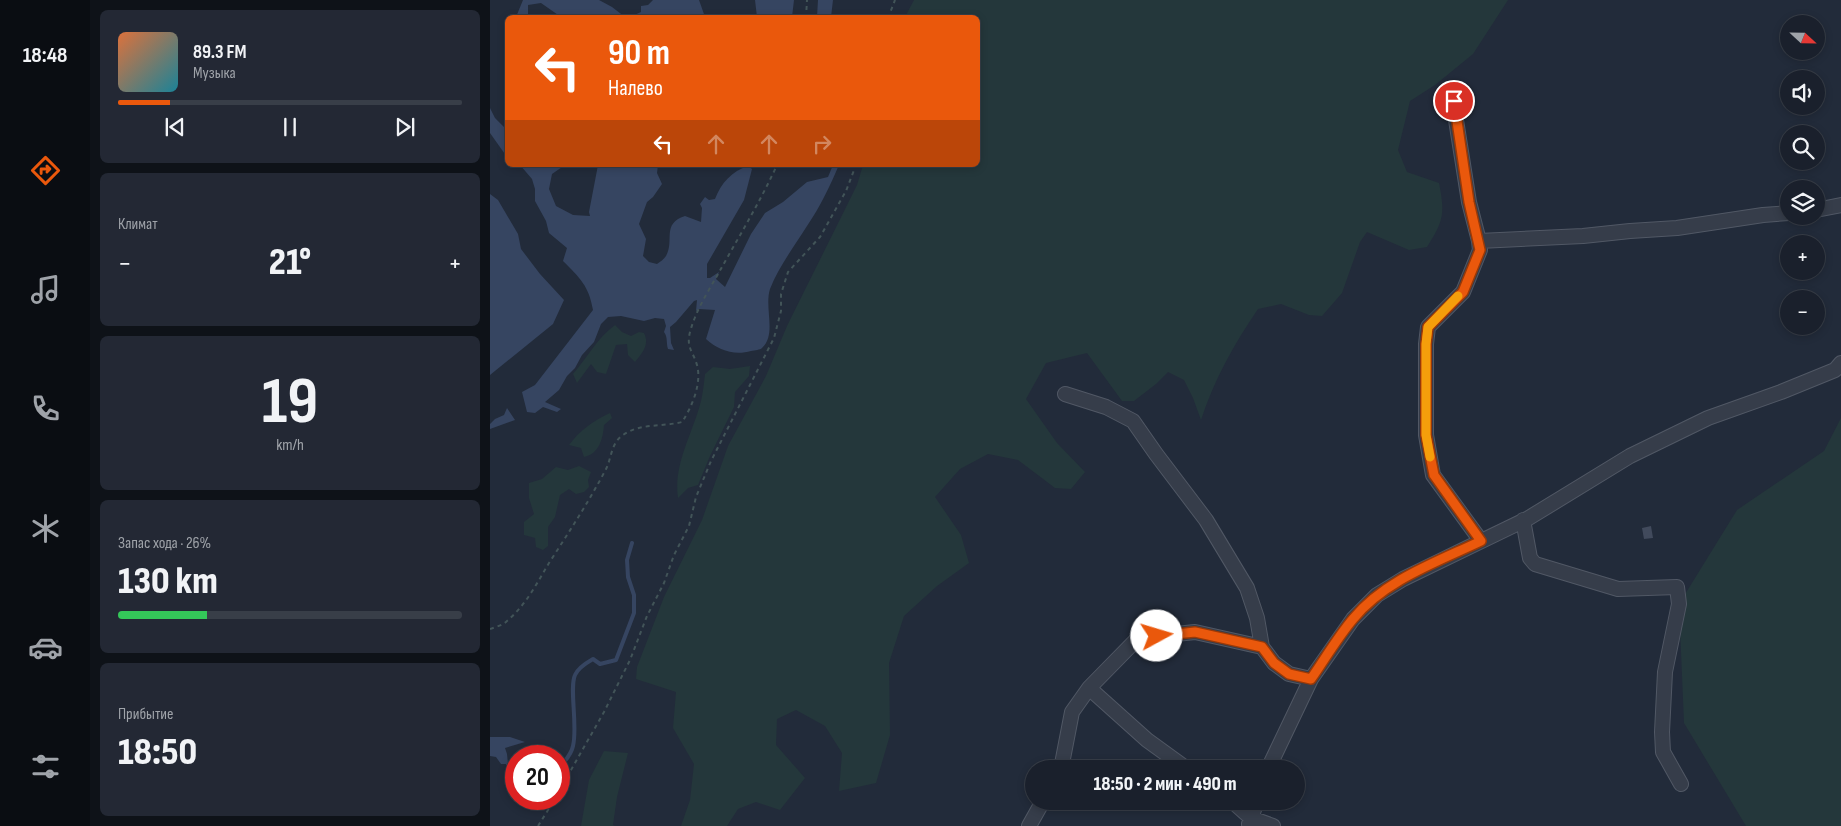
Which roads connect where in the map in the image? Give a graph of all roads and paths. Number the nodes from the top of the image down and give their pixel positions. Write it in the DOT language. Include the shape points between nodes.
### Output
graph roads {
  1 [pos="808,0"];
  2 [pos="895,0"];
  3 [pos="806,15"];
  4 [pos="889,15"];
  5 [pos="1454,101"];
  6 [pos="776,167"];
  7 [pos="855,167"];
  8 [pos="1841,205"];
  9 [pos="1825,208"];
  10 [pos="1780,214"];
  11 [pos="1479,241"];
  12 [pos="1841,363"];
  13 [pos="1064,394"];
  14 [pos="1523,520"];
  15 [pos="1481,541"];
  16 [pos="490,629"];
  17 [pos="1262,647"];
  18 [pos="1311,679"];
  19 [pos="1089,688"];
  20 [pos="1063,760"];
  21 [pos="1175,760"];
  22 [pos="1272,760"];
  23 [pos="570,772"];
  24 [pos="1681,784"];
  25 [pos="548,810"];
  26 [pos="1038,810"];
  27 [pos="1240,810"];
  28 [pos="1254,810"];
  29 [pos="1250,822"];
  30 [pos="538,826"];
  31 [pos="1029,826"];
  32 [pos="1273,826"];
  1 -- 3 [label="path"];
  2 -- 4 [label="path"];
  5 -- 11 [label="lane" via="1469,202"];
  6 -- 16 [label="path" via="699,309 691,330 688,341 699,375 690,410 682,422 630,430 613,444 608,465 585,509 525,602 506,623"];
  7 -- 23 [label="path" via="820,238 788,272 774,338 711,461 696,496 689,526 630,660"];
  8 -- 9 [label="lane"];
  10 -- 11 [label="lane" via="1677,228"];
  11 -- 15 [label="lane" via="1480,250 1463,292 1428,327 1426,435 1434,475"];
  12 -- 14 [label="lane" via="1835,370 1708,418 1656,443"];
  13 -- 17 [label="lane" via="1106,407 1133,421 1206,520 1247,588"];
  14 -- 15 [label="lane"];
  14 -- 24 [label="lane" via="1530,558 1536,564 1618,589 1677,587 1679,604 1665,672 1663,752"];
  15 -- 18 [label="lane" via="1377,595 1353,618"];
  17 -- 18 [label="lane" via="1274,663 1289,674"];
  17 -- 19 [label="lane" via="1195,632 1138,638"];
  18 -- 22 [label="lane"];
  19 -- 20 [label="lane" via="1072,712"];
  19 -- 21 [label="lane"];
  25 -- 30 [label="path"];
  26 -- 31 [label="lane"];
  27 -- 29 [label="lane"];
  28 -- 29 [label="lane"];
  29 -- 32 [label="lane"];
}
